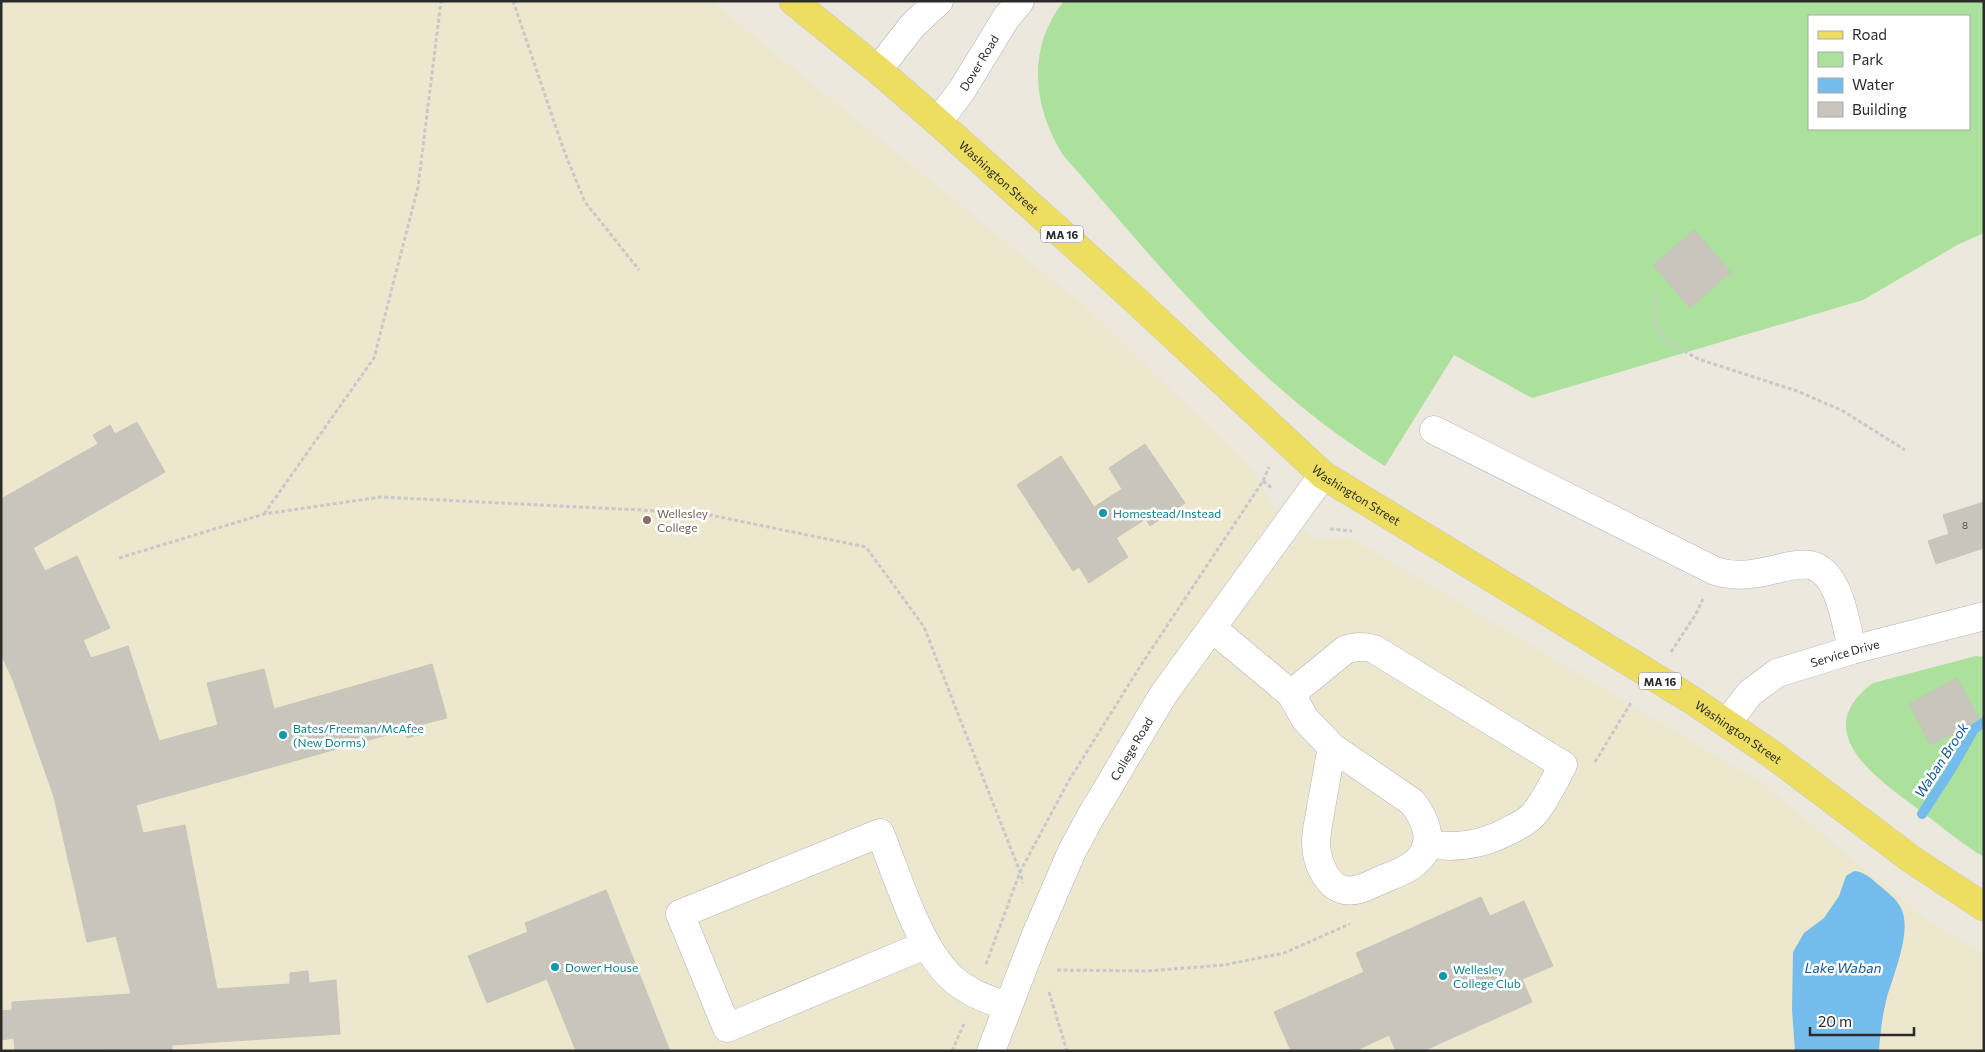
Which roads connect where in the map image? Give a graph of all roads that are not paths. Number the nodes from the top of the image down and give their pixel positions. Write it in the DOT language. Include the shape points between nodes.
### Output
graph roads {
  1 [pos="793,1"];
  2 [pos="939,1"];
  3 [pos="1020,1"];
  4 [pos="878,70"];
  5 [pos="938,122"];
  6 [pos="1434,430"];
  7 [pos="1323,476"];
  8 [pos="1984,616"];
  9 [pos="1212,628"];
  10 [pos="1852,650"];
  11 [pos="1291,694"];
  12 [pos="1727,723"];
  13 [pos="1332,747"];
  14 [pos="1427,844"];
  15 [pos="1984,907"];
  16 [pos="925,944"];
  17 [pos="1007,1007"];
  18 [pos="991,1051"];
  1 -- 4 [label="main road, Washington Street / MA 16"];
  2 -- 4 [label="street" via="913,25"];
  3 -- 5 [label="street, Dover Road"];
  4 -- 5 [label="main road, Washington Street / MA 16"];
  5 -- 7 [label="main road, Washington Street / MA 16" via="1131,296"];
  6 -- 10 [label="street" via="1715,571 1746,576 1795,565 1821,568 1840,600"];
  7 -- 9 [label="street, College Road"];
  7 -- 12 [label="main road, Washington Street / MA 16"];
  8 -- 10 [label="street, Service Drive"];
  9 -- 11 [label="street"];
  9 -- 17 [label="street, College Road" via="1158,702 1086,824"];
  10 -- 12 [label="street, Service Drive" via="1777,673 1750,693"];
  11 -- 13 [label="street" via="1305,719"];
  11 -- 14 [label="street" via="1345,650 1364,646 1374,649 1563,765 1539,808 1518,826 1473,845"];
  12 -- 15 [label="main road, Washington Street / MA 16" via="1911,858"];
  13 -- 14 [label="street" via="1412,802 1422,814"];
  13 -- 14 [label="street" via="1316,839 1317,855 1333,885 1358,890 1375,883 1407,869 1420,858"];
  16 -- 16 [label="street" via="880,833 680,914 727,1028"];
  16 -- 17 [label="street" via="953,979 975,994"];
  17 -- 18 [label="street, College Road"];
}
